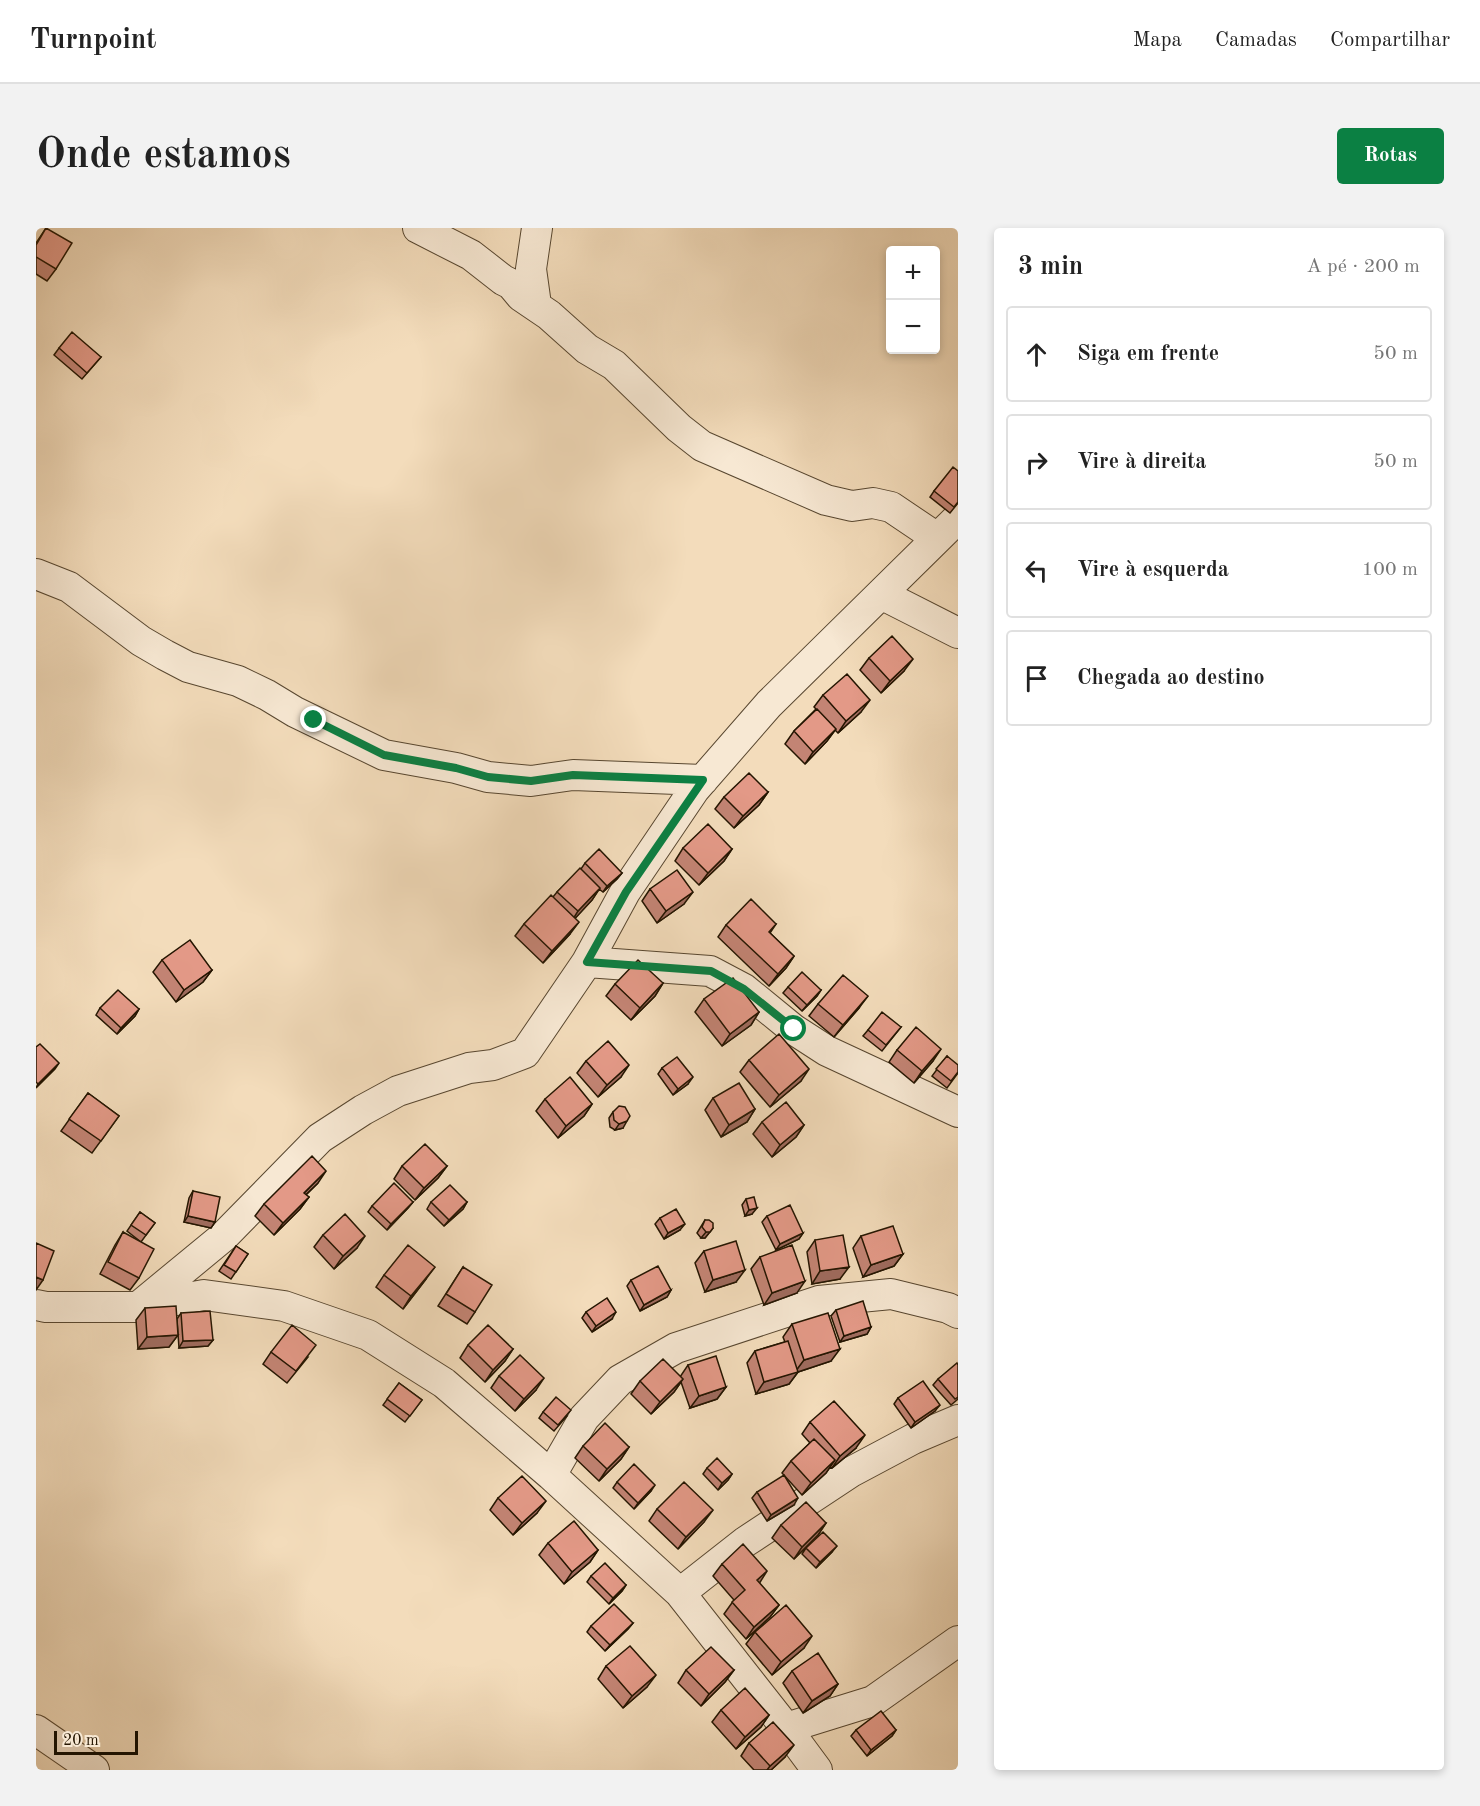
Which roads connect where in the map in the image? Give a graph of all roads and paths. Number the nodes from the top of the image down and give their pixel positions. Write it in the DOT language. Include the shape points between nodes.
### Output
graph roads {
  1 [pos="418,228"];
  2 [pos="537,228"];
  3 [pos="536,304"];
  4 [pos="958,518"];
  5 [pos="937,538"];
  6 [pos="36,574"];
  7 [pos="881,594"];
  8 [pos="958,633"];
  9 [pos="703,780"];
  10 [pos="587,962"];
  11 [pos="958,1112"];
  12 [pos="36,1305"];
  13 [pos="138,1307"];
  14 [pos="958,1313"];
  15 [pos="958,1420"];
  16 [pos="551,1475"];
  17 [pos="680,1593"];
  18 [pos="958,1641"];
  19 [pos="786,1728"];
  20 [pos="36,1730"];
  21 [pos="94,1770"];
  22 [pos="817,1770"];
  1 -- 3 [label="street" via="471,255"];
  2 -- 3 [label="street" via="531,269"];
  3 -- 5 [label="street" via="587,349 614,365 702,446 833,502 891,507"];
  4 -- 5 [label="street"];
  5 -- 7 [label="street"];
  6 -- 9 [label="street" via="69,587 165,656 238,681 384,755 488,777 531,781 573,775"];
  7 -- 8 [label="street"];
  7 -- 9 [label="street" via="769,704"];
  9 -- 10 [label="street" via="626,892"];
  10 -- 11 [label="street" via="711,971 744,989 827,1051"];
  10 -- 13 [label="street" via="525,1053 398,1091 355,1115 320,1138 223,1237"];
  12 -- 13 [label="street"];
  13 -- 16 [label="street" via="204,1295 284,1306 368,1335 444,1383"];
  14 -- 16 [label="street" via="891,1294 819,1301 676,1348 620,1380 585,1418"];
  15 -- 17 [label="street" via="851,1472 745,1542"];
  16 -- 17 [label="street"];
  17 -- 19 [label="street"];
  18 -- 19 [label="street" via="873,1701"];
  19 -- 22 [label="street"];
  20 -- 21 [label="street"];
}
